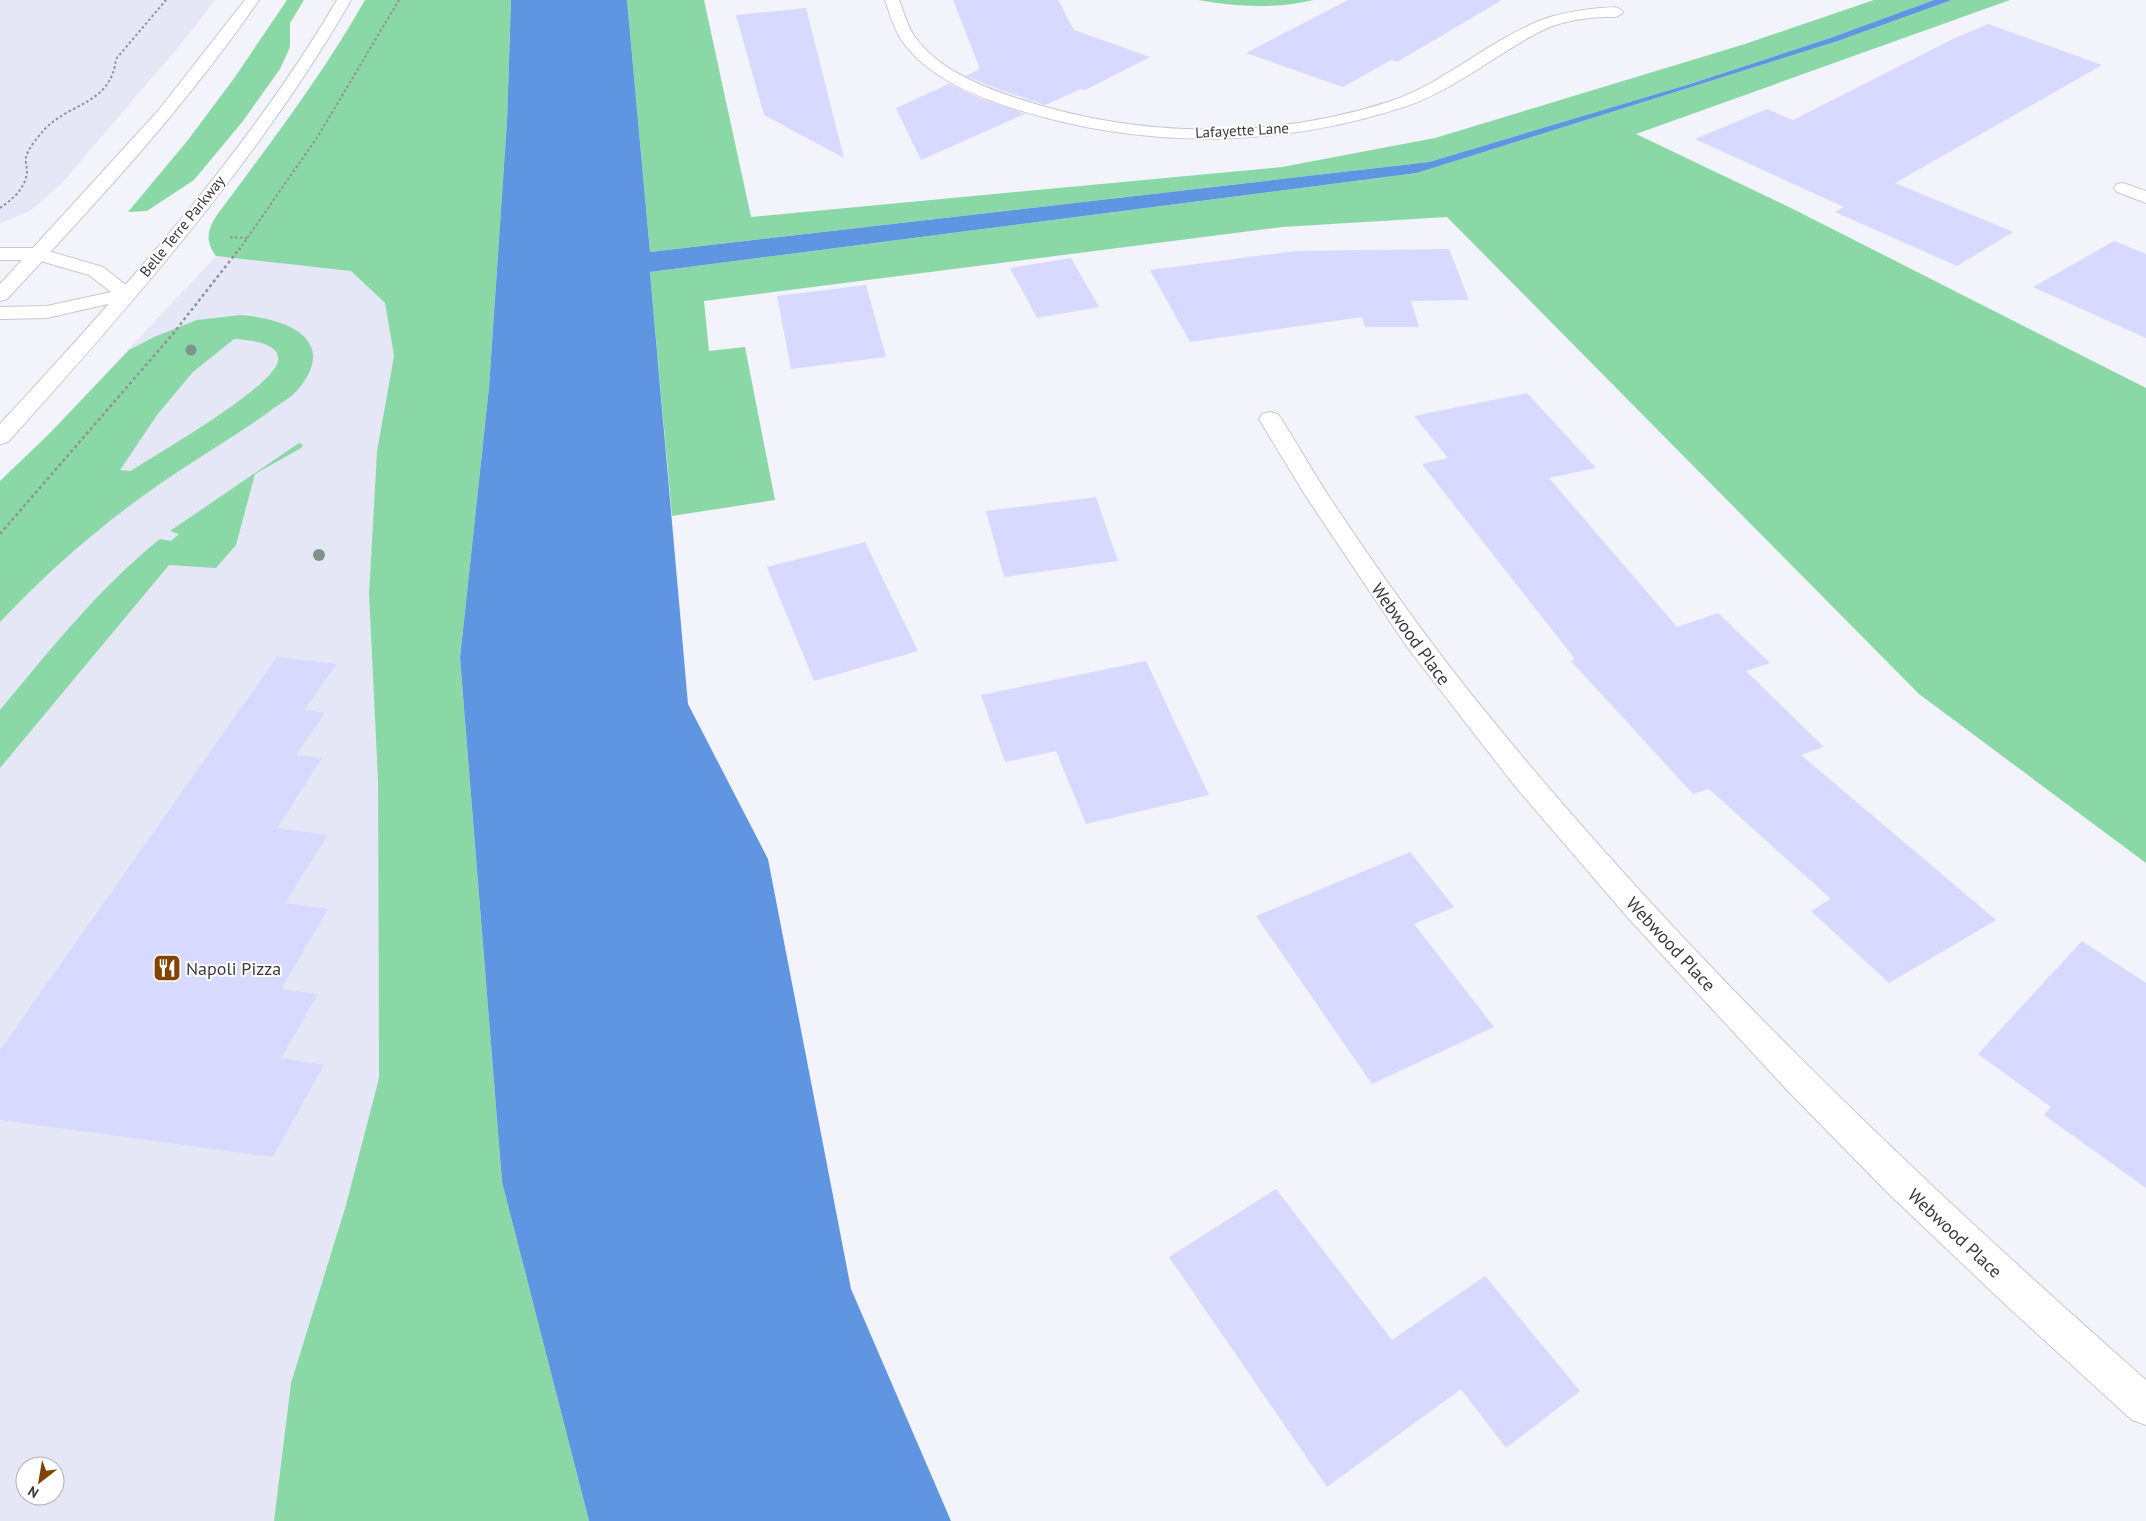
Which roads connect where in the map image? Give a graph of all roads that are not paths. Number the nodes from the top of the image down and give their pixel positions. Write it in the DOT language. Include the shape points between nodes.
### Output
graph roads {
  1 [pos="252,0"];
  2 [pos="344,0"];
  3 [pos="892,0"];
  4 [pos="1616,12"];
  5 [pos="2122,188"];
  6 [pos="2146,198"];
  7 [pos="0,254"];
  8 [pos="38,254"];
  9 [pos="127,294"];
  10 [pos="0,295"];
  11 [pos="0,313"];
  12 [pos="1270,418"];
  13 [pos="0,437"];
  14 [pos="2146,1406"];
  1 -- 8 [label="street" via="178,96"];
  2 -- 9 [label="street, Belle Terre Parkway" via="278,104"];
  3 -- 4 [label="street, Lafayette Lane" via="904,32 925,58 946,74 976,89 1029,109 1076,121 1197,133 1317,125 1373,111 1418,96 1537,27 1574,16"];
  5 -- 6 [label="street"];
  7 -- 8 [label="street"];
  8 -- 9 [label="street" via="96,271"];
  8 -- 10 [label="street"];
  9 -- 11 [label="street" via="48,312"];
  9 -- 13 [label="street, Belle Terre Parkway"];
  12 -- 14 [label="street, Webwood Place" via="1347,545 1449,687 1592,860 1770,1050 1899,1180"];
}
